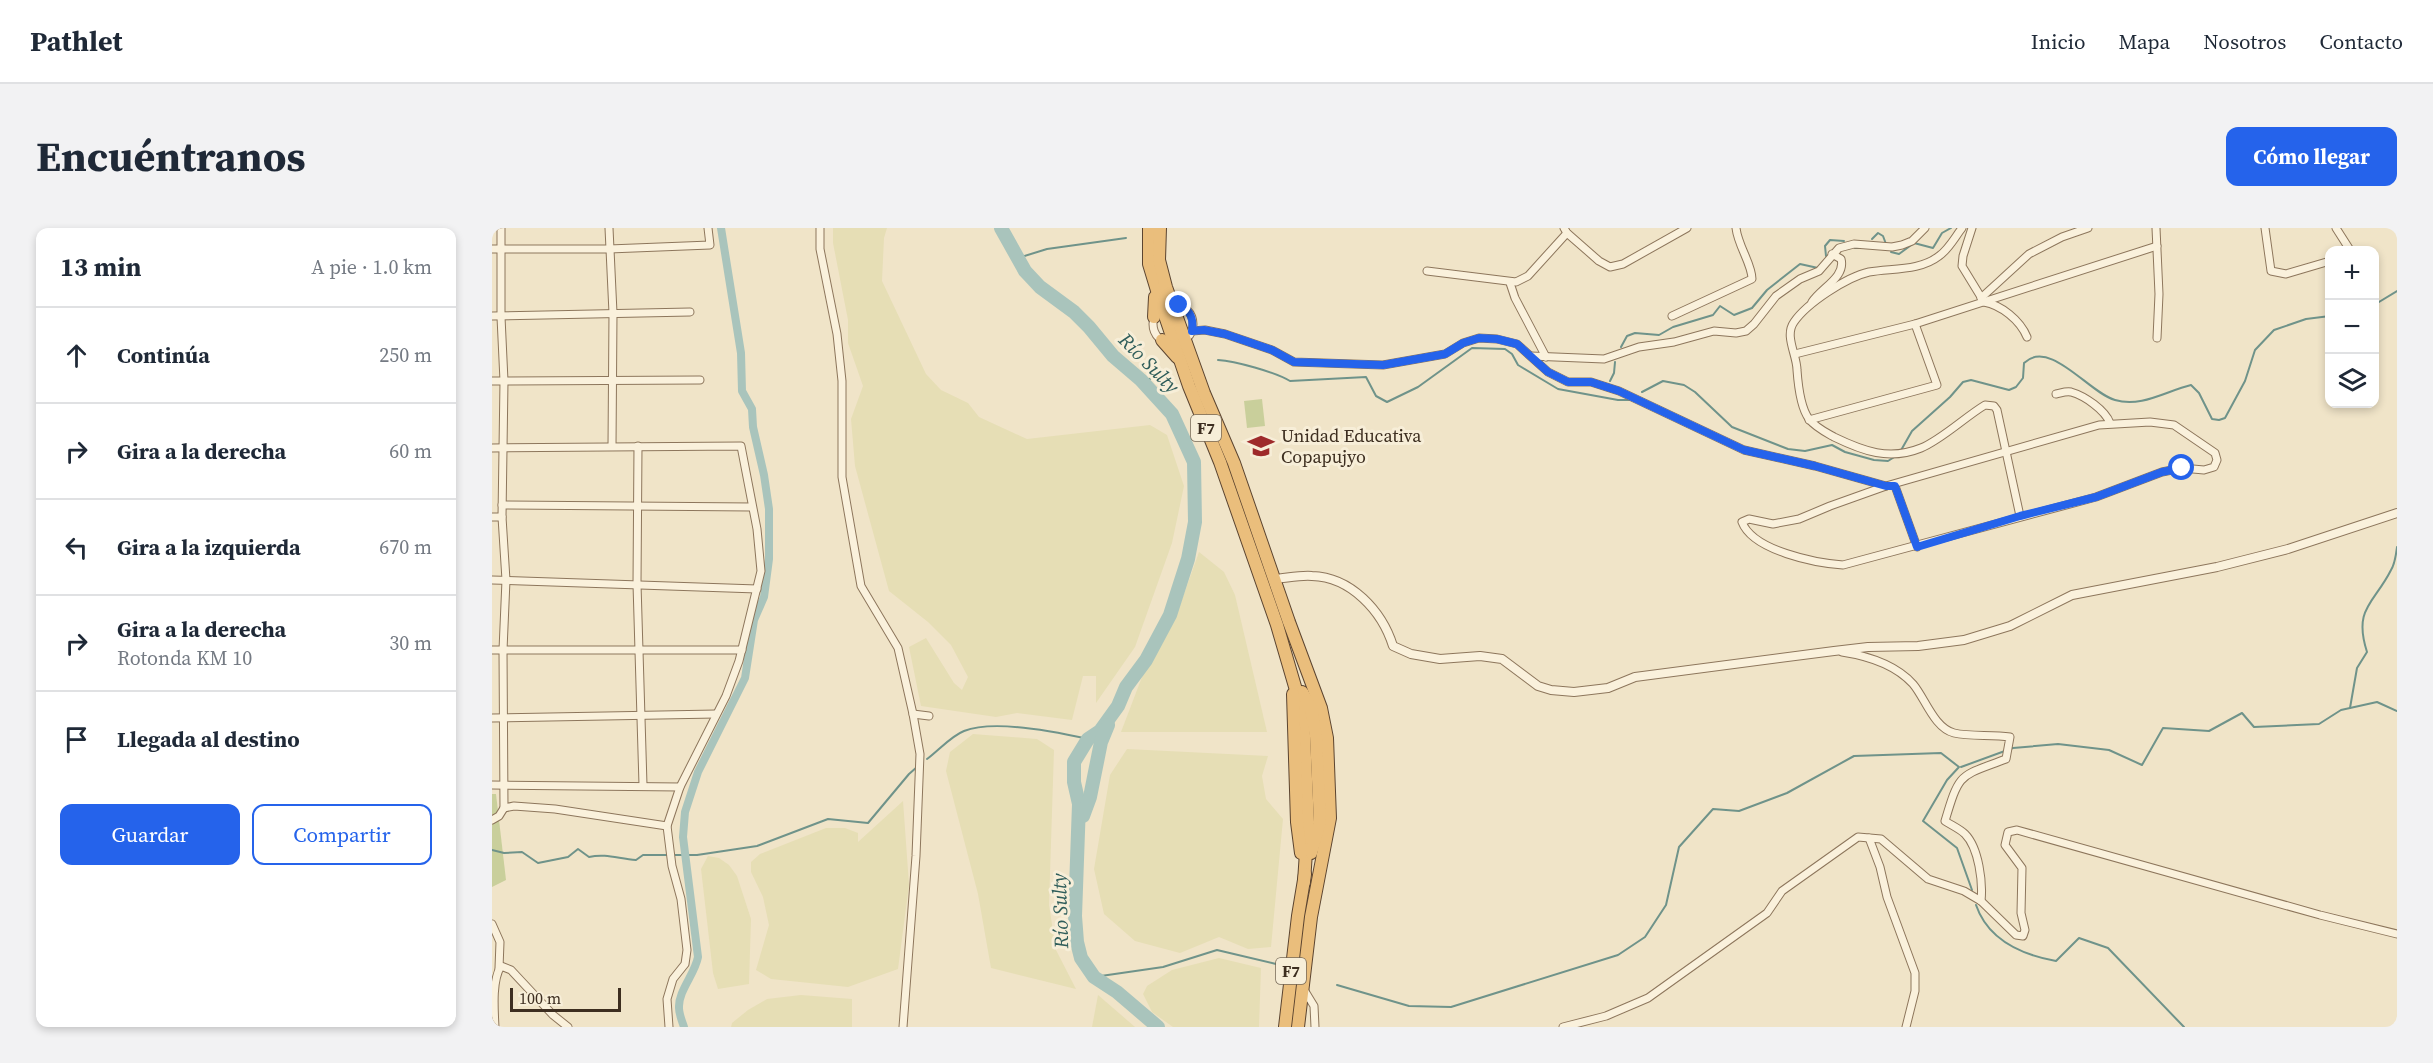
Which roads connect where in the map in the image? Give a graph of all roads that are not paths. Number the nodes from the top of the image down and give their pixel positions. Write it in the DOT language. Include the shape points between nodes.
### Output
graph roads {
  1 [pos="501,228"];
  2 [pos="609,228"];
  3 [pos="708,228"];
  4 [pos="820,228"];
  5 [pos="1149,228"];
  6 [pos="1160,228"];
  7 [pos="1687,228"];
  8 [pos="1736,228"];
  9 [pos="1925,228"];
  10 [pos="1962,228"];
  11 [pos="1972,228"];
  12 [pos="2088,228"];
  13 [pos="2156,228"];
  14 [pos="2265,228"];
  15 [pos="2336,228"];
  16 [pos="1565,231"];
  17 [pos="2157,246"];
  18 [pos="2347,246"];
  19 [pos="496,249"];
  20 [pos="609,249"];
  21 [pos="1832,254"];
  22 [pos="2325,262"];
  23 [pos="1427,271"];
  24 [pos="1510,283"];
  25 [pos="1161,287"];
  26 [pos="1982,300"];
  27 [pos="1168,309"];
  28 [pos="1808,309"];
  29 [pos="690,312"];
  30 [pos="613,313"];
  31 [pos="492,316"];
  32 [pos="1672,316"];
  33 [pos="501,317"];
  34 [pos="1915,324"];
  35 [pos="2027,337"];
  36 [pos="2157,338"];
  37 [pos="1178,339"];
  38 [pos="1795,354"];
  39 [pos="1531,356"];
  40 [pos="1546,357"];
  41 [pos="1187,362"];
  42 [pos="700,380"];
  43 [pos="492,381"];
  44 [pos="504,381"];
  45 [pos="611,382"];
  46 [pos="2055,394"];
  47 [pos="1809,420"];
  48 [pos="2110,423"];
  49 [pos="638,446"];
  50 [pos="612,447"];
  51 [pos="492,448"];
  52 [pos="504,448"];
  53 [pos="2005,452"];
  54 [pos="1886,486"];
  55 [pos="1895,486"];
  56 [pos="502,505"];
  57 [pos="637,506"];
  58 [pos="753,507"];
  59 [pos="2397,513"];
  60 [pos="2020,516"];
  61 [pos="492,518"];
  62 [pos="502,518"];
  63 [pos="1917,547"];
  64 [pos="506,579"];
  65 [pos="1275,579"];
  66 [pos="492,580"];
  67 [pos="637,584"];
  68 [pos="757,588"];
  69 [pos="639,649"];
  70 [pos="492,650"];
  71 [pos="503,650"];
  72 [pos="742,650"];
  73 [pos="1834,651"];
  74 [pos="716,714"];
  75 [pos="913,714"];
  76 [pos="640,715"];
  77 [pos="929,716"];
  78 [pos="492,718"];
  79 [pos="503,718"];
  80 [pos="492,785"];
  81 [pos="504,785"];
  82 [pos="643,785"];
  83 [pos="680,787"];
  84 [pos="504,808"];
  85 [pos="492,820"];
  86 [pos="667,826"];
  87 [pos="1869,838"];
  88 [pos="1981,901"];
  89 [pos="492,924"];
  90 [pos="2397,934"];
  91 [pos="499,968"];
  92 [pos="1303,988"];
  93 [pos="495,1027"];
  94 [pos="568,1027"];
  95 [pos="669,1027"];
  96 [pos="903,1027"];
  97 [pos="1285,1027"];
  98 [pos="1298,1027"];
  99 [pos="1315,1027"];
  100 [pos="1563,1027"];
  101 [pos="1906,1027"];
  1 -- 19 [label="street"];
  2 -- 20 [label="street"];
  3 -- 20 [label="street" via="710,245"];
  4 -- 75 [label="street" via="842,381 842,477 861,586 897,648"];
  5 -- 25 [label="highway, F7" via="1149,264"];
  6 -- 25 [label="highway, F7"];
  7 -- 16 [label="street" via="1623,264 1610,267"];
  8 -- 32 [label="street" via="1752,279"];
  9 -- 21 [label="street" via="1902,245 1854,244"];
  10 -- 28 [label="street" via="1938,257 1905,268 1866,273 1827,292"];
  11 -- 26 [label="street" via="1962,266"];
  12 -- 26 [label="street" via="2030,254"];
  13 -- 17 [label="street"];
  14 -- 22 [label="street" via="2271,271 2286,274"];
  15 -- 18 [label="street"];
  16 -- 24 [label="street" via="1528,276"];
  17 -- 26 [label="street"];
  17 -- 36 [label="street"];
  19 -- 20 [label="street"];
  19 -- 33 [label="street"];
  20 -- 30 [label="street"];
  21 -- 28 [label="street" via="1841,259 1842,270"];
  21 -- 40 [label="street" via="1819,271 1776,296 1746,331 1714,331 1604,358"];
  23 -- 24 [label="street"];
  24 -- 40 [label="street"];
  25 -- 27 [label="highway, F7"];
  25 -- 27 [label="highway"];
  26 -- 34 [label="street"];
  26 -- 35 [label="street" via="2014,318"];
  27 -- 37 [label="highway, F7"];
  27 -- 37 [label="street" via="1154,330"];
  28 -- 38 [label="street" via="1790,330"];
  29 -- 30 [label="street"];
  30 -- 33 [label="street"];
  30 -- 45 [label="street"];
  31 -- 33 [label="street"];
  33 -- 44 [label="street"];
  34 -- 38 [label="street"];
  34 -- 47 [label="street" via="1937,385"];
  37 -- 39 [label="street" via="1204,330 1225,334 1294,362 1383,365 1445,354 1479,338 1517,344"];
  37 -- 41 [label="highway, F7"];
  37 -- 41 [label="highway"];
  38 -- 47 [label="street" via="1804,411"];
  39 -- 40 [label="street"];
  39 -- 54 [label="street" via="1548,372 1568,382 1591,382 1619,391 1744,450"];
  41 -- 65 [label="highway, F7" via="1234,463"];
  41 -- 97 [label="highway, F7" via="1303,714 1308,822"];
  42 -- 45 [label="street"];
  43 -- 44 [label="street"];
  44 -- 45 [label="street"];
  44 -- 52 [label="street"];
  45 -- 50 [label="street"];
  46 -- 48 [label="street" via="2068,391 2082,398 2108,417"];
  47 -- 53 [label="street" via="1864,451 1899,454 1922,447 1990,404 1997,410"];
  48 -- 53 [label="street"];
  48 -- 60 [label="street" via="2174,425 2215,453 2217,460 2204,470 2182,468 2162,472 2096,497"];
  49 -- 50 [label="street"];
  49 -- 57 [label="street"];
  49 -- 58 [label="street" via="741,446"];
  50 -- 52 [label="street"];
  51 -- 52 [label="street"];
  52 -- 56 [label="street"];
  53 -- 55 [label="street"];
  53 -- 60 [label="street"];
  54 -- 55 [label="street"];
  54 -- 63 [label="street" via="1800,519 1773,524 1749,519 1742,522 1746,532 1780,551 1820,563 1844,565"];
  55 -- 63 [label="street"];
  56 -- 57 [label="street"];
  56 -- 62 [label="street"];
  57 -- 58 [label="street"];
  57 -- 67 [label="street"];
  58 -- 68 [label="street" via="761,571"];
  59 -- 73 [label="street" via="2288,549 2217,567 2072,595 2010,626 1964,640"];
  60 -- 63 [label="street"];
  61 -- 62 [label="street"];
  62 -- 64 [label="street"];
  64 -- 66 [label="street"];
  64 -- 67 [label="street"];
  64 -- 71 [label="street"];
  65 -- 73 [label="street" via="1313,575 1340,581 1370,605 1393,646 1411,654 1440,658 1480,656 1502,660 1538,686 1551,690 1608,688 1635,676"];
  65 -- 92 [label="highway, F7" via="1321,708 1327,738 1330,818 1311,917"];
  67 -- 68 [label="street"];
  67 -- 69 [label="street"];
  68 -- 72 [label="street"];
  69 -- 71 [label="street"];
  69 -- 72 [label="street"];
  69 -- 76 [label="street"];
  70 -- 71 [label="street"];
  71 -- 79 [label="street"];
  72 -- 74 [label="street"];
  73 -- 88 [label="street" via="1857,654 1897,669 1914,684 1932,715 1952,732 2010,737 2006,759 1964,775 1945,821 1966,834 1976,856 1983,886"];
  74 -- 76 [label="street"];
  74 -- 83 [label="street"];
  75 -- 77 [label="street"];
  75 -- 96 [label="street" via="920,754"];
  76 -- 79 [label="street"];
  76 -- 82 [label="street"];
  78 -- 79 [label="street"];
  79 -- 81 [label="street"];
  80 -- 81 [label="street"];
  81 -- 82 [label="street"];
  81 -- 84 [label="street"];
  82 -- 83 [label="street"];
  83 -- 86 [label="street"];
  84 -- 85 [label="street"];
  84 -- 86 [label="street" via="555,809"];
  86 -- 95 [label="street" via="687,950 685,964 673,979 667,999"];
  87 -- 88 [label="street" via="1881,839 1928,879"];
  87 -- 100 [label="street" via="1858,837 1782,891 1767,913 1648,998 1606,1016"];
  87 -- 101 [label="street" via="1916,973"];
  88 -- 90 [label="street" via="2016,935 2022,936 2022,868 2005,845 2008,832 2017,830"];
  89 -- 91 [label="street" via="500,942"];
  91 -- 93 [label="street" via="494,980"];
  91 -- 94 [label="street" via="506,966 511,970"];
  92 -- 98 [label="highway, F7"];
  92 -- 99 [label="street" via="1314,1006"];
}
